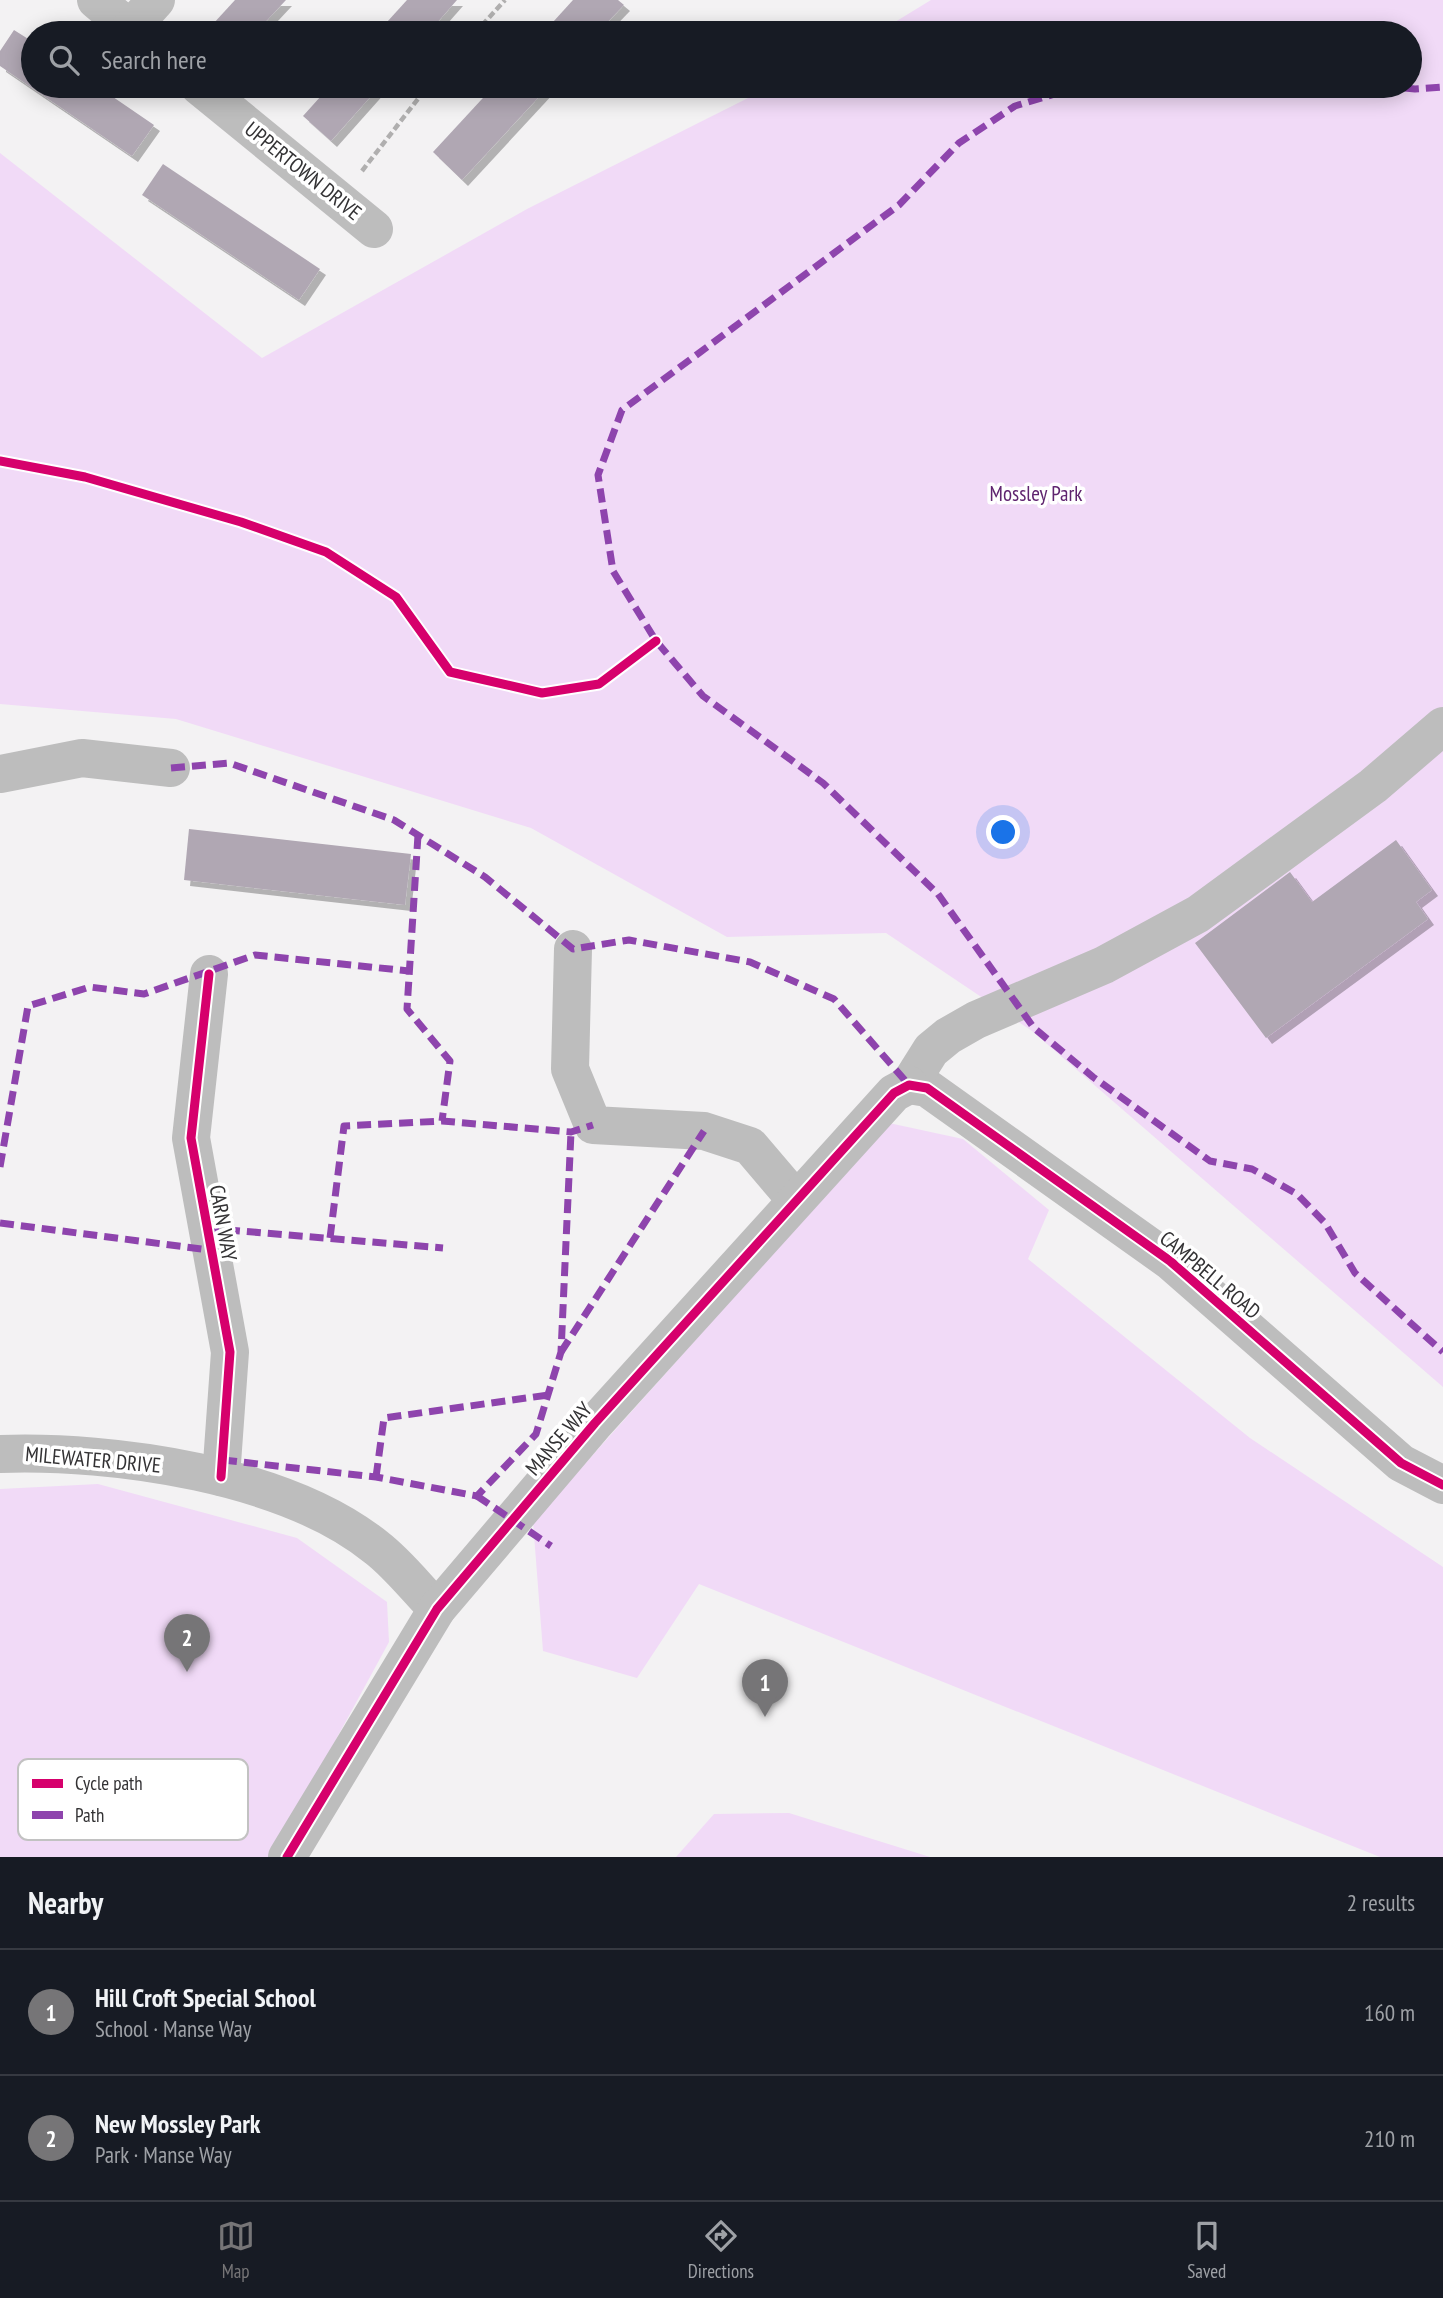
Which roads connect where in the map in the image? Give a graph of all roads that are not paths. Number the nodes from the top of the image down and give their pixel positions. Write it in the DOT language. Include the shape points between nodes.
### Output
graph roads {
  1 [pos="96,0"];
  2 [pos="156,0"];
  3 [pos="120,21"];
  4 [pos="140,21"];
  5 [pos="214,98"];
  6 [pos="374,229"];
  7 [pos="1443,726"];
  8 [pos="171,768"];
  9 [pos="0,774"];
  10 [pos="573,948"];
  11 [pos="209,974"];
  12 [pos="909,1084"];
  13 [pos="796,1200"];
  14 [pos="0,1454"];
  15 [pos="222,1477"];
  16 [pos="1443,1485"];
  17 [pos="437,1609"];
  18 [pos="287,1857"];
  1 -- 3 [label="street"];
  2 -- 4 [label="street"];
  5 -- 6 [label="street, UPPERTOWN DRIVE"];
  7 -- 12 [label="street, MANSE WAY" via="1373,786 1198,914 1104,965 948,1036 925,1058"];
  8 -- 9 [label="street" via="82,758"];
  10 -- 13 [label="street" via="570,1069 593,1125 704,1131 750,1146"];
  11 -- 15 [label="street, CARN WAY" via="191,1138 230,1352"];
  12 -- 13 [label="street, MANSE WAY" via="894,1093"];
  12 -- 16 [label="street, CAMPBELL ROAD" via="927,1087 1170,1261 1401,1463"];
  13 -- 17 [label="street, MANSE WAY" via="595,1423"];
  14 -- 15 [label="street, MILEWATER DRIVE" via="138,1460"];
  15 -- 17 [label="street, MILEWATER DRIVE" via="326,1517 377,1548"];
  17 -- 18 [label="street, MANSE WAY"];
}
